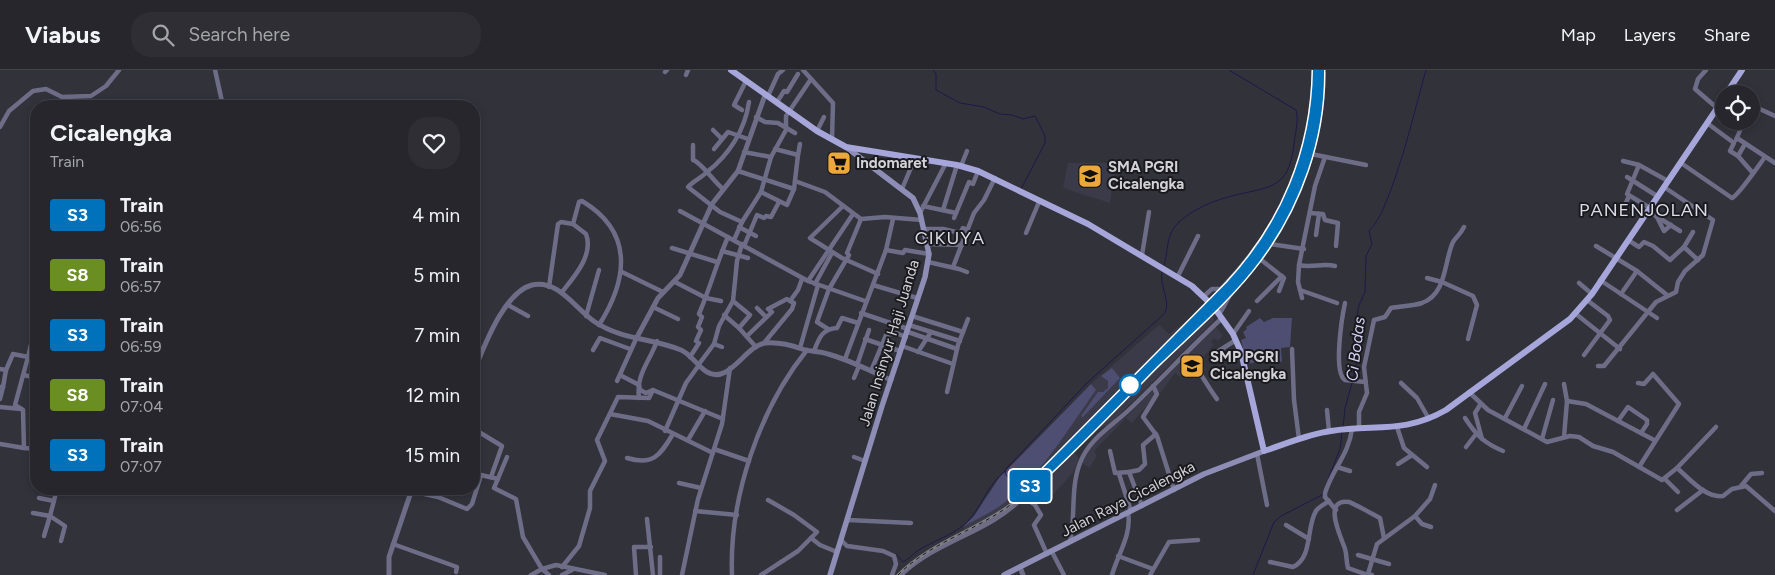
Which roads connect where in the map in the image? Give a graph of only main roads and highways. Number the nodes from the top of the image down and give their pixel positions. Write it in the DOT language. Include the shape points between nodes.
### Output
graph roads {
  1 [pos="1742,70"];
  2 [pos="735,71"];
  3 [pos="1732,85"];
  4 [pos="1715,111"];
  5 [pos="846,148"];
  6 [pos="1261,452"];
  7 [pos="830,575"];
  8 [pos="1004,575"];
  1 -- 3 [label="main road"];
  2 -- 5 [label="main road" via="817,131"];
  4 -- 6 [label="main road" via="1576,314 1446,410 1418,424 1329,431"];
  5 -- 6 [label="main road" via="959,165 994,178 1078,218 1178,276 1204,296 1235,337 1245,364"];
  5 -- 7 [label="main road, Jalan Insinyur Haji Juanda" via="913,198 921,210 929,254 908,331"];
  6 -- 8 [label="main road, Jalan Raya Cicalengka" via="1226,465"];
}
